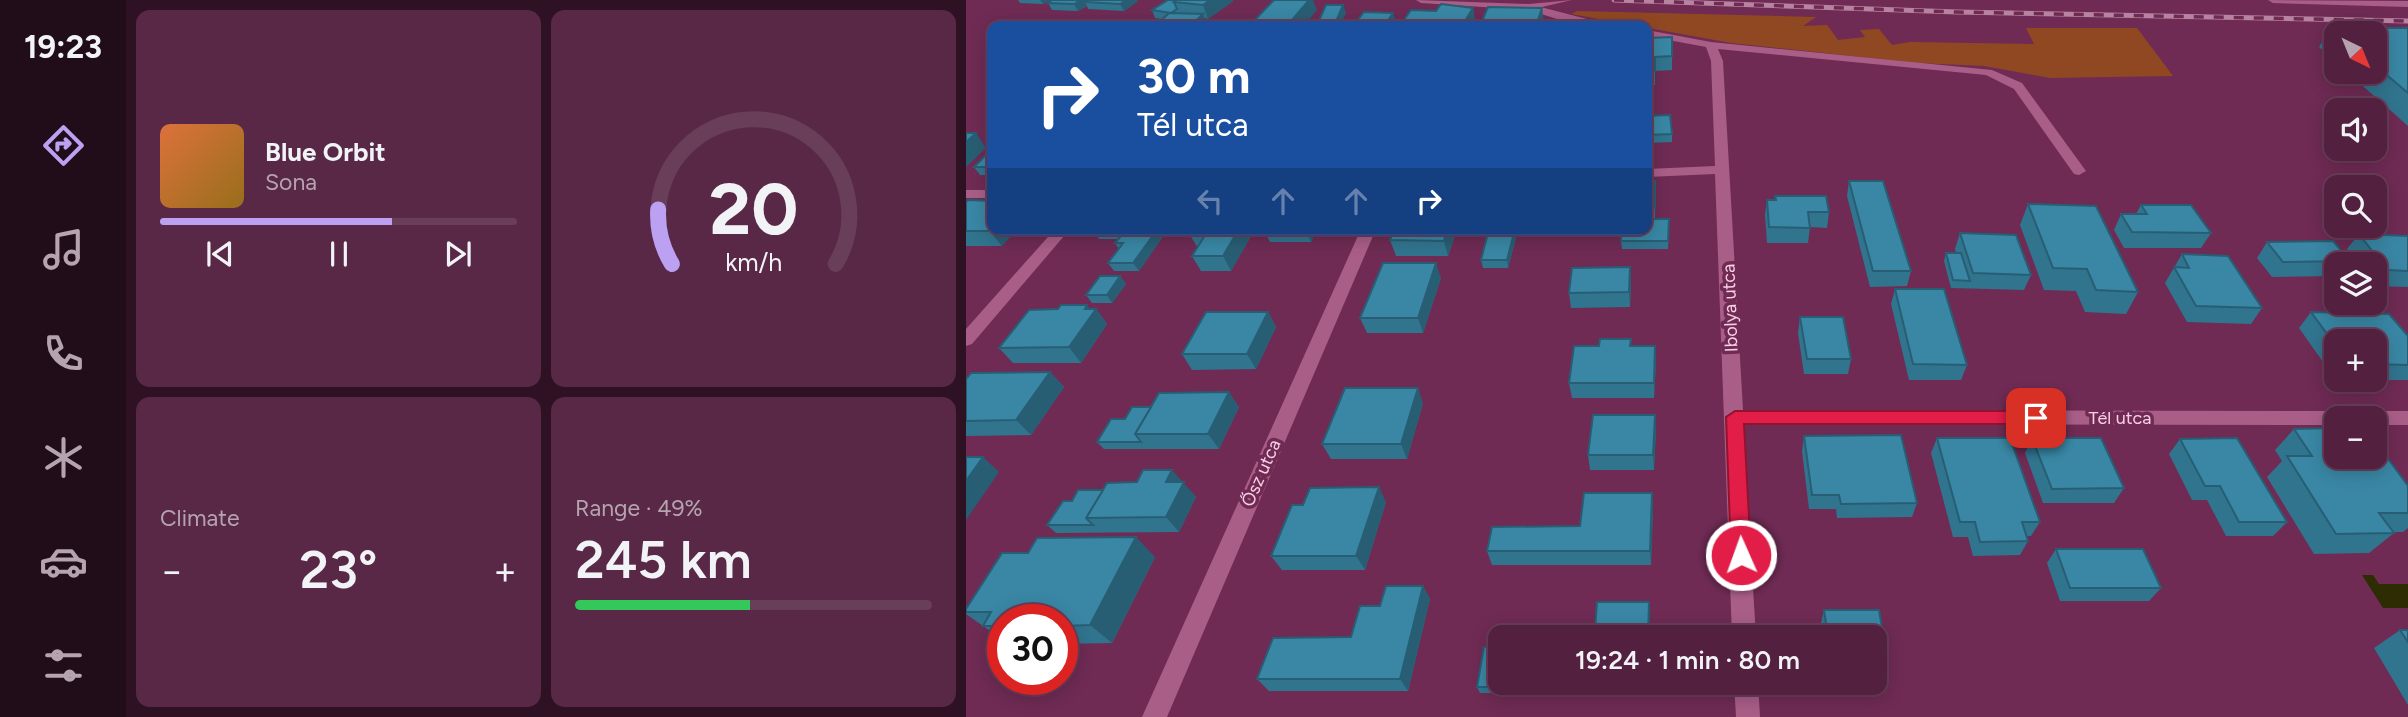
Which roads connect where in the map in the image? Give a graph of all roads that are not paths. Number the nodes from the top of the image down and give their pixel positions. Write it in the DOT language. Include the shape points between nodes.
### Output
graph roads {
  1 [pos="1421,0"];
  2 [pos="1567,0"];
  3 [pos="2273,0"];
  4 [pos="1555,2"];
  5 [pos="2408,4"];
  6 [pos="1529,7"];
  7 [pos="1576,21"];
  8 [pos="1652,34"];
  9 [pos="1711,45"];
  10 [pos="1724,170"];
  11 [pos="2079,171"];
  12 [pos="1652,173"];
  13 [pos="966,194"];
  14 [pos="987,194"];
  15 [pos="1058,235"];
  16 [pos="1366,235"];
  17 [pos="966,340"];
  18 [pos="1735,417"];
  19 [pos="2324,418"];
  20 [pos="2387,418"];
  21 [pos="2408,418"];
  22 [pos="1744,625"];
  23 [pos="1747,695"];
  24 [pos="1154,717"];
  25 [pos="1748,717"];
  1 -- 6 [label="street"];
  2 -- 4 [label="street"];
  3 -- 5 [label="street"];
  4 -- 6 [label="street"];
  6 -- 7 [label="street"];
  8 -- 9 [label="street"];
  9 -- 10 [label="street, Ibolya utca" via="1717,61"];
  9 -- 11 [label="street" via="1988,72 2018,86"];
  10 -- 12 [label="street"];
  10 -- 18 [label="street, Ibolya utca"];
  13 -- 14 [label="street"];
  15 -- 17 [label="street"];
  16 -- 24 [label="street, Ősz utca"];
  18 -- 19 [label="street, Tél utca"];
  18 -- 22 [label="street, Ibolya utca"];
  20 -- 21 [label="street"];
  23 -- 25 [label="street"];
}
